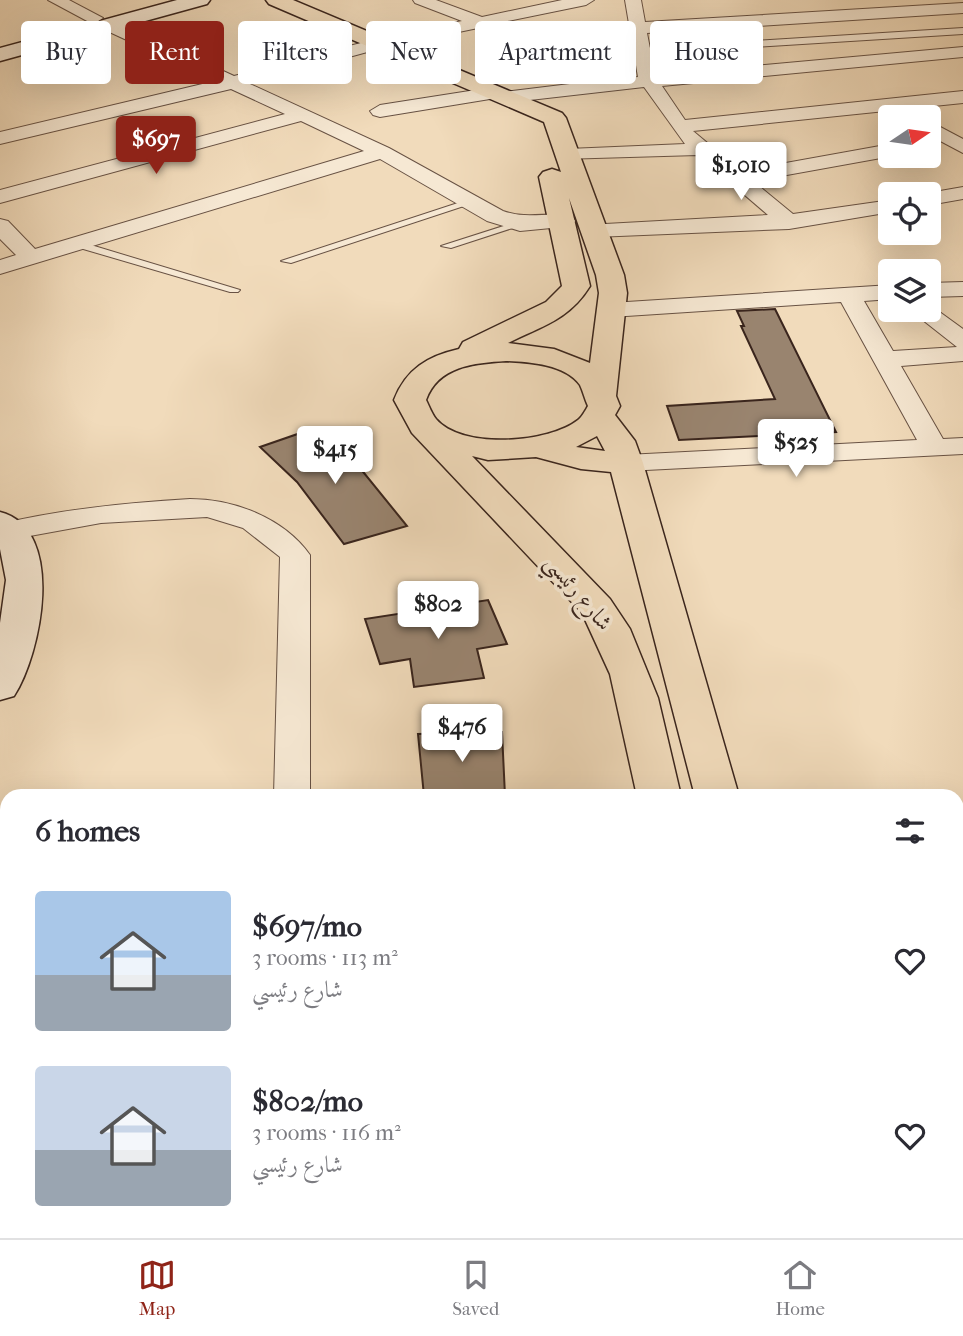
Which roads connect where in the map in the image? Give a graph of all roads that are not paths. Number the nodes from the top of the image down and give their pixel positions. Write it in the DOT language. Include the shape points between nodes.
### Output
graph roads {
  1 [pos="56,0"];
  2 [pos="162,0"];
  3 [pos="200,0"];
  4 [pos="276,0"];
  5 [pos="421,0"];
  6 [pos="586,0"];
  7 [pos="633,0"];
  8 [pos="760,0"];
  9 [pos="963,8"];
  10 [pos="777,18"];
  11 [pos="102,21"];
  12 [pos="475,21"];
  13 [pos="483,21"];
  14 [pos="111,25"];
  15 [pos="638,28"];
  16 [pos="963,31"];
  17 [pos="366,37"];
  18 [pos="21,39"];
  19 [pos="807,41"];
  20 [pos="0,44"];
  21 [pos="366,47"];
  22 [pos="21,48"];
  23 [pos="642,51"];
  24 [pos="963,52"];
  25 [pos="0,55"];
  26 [pos="835,65"];
  27 [pos="763,72"];
  28 [pos="461,78"];
  29 [pos="650,82"];
  30 [pos="231,83"];
  31 [pos="588,84"];
  32 [pos="651,84"];
  33 [pos="589,87"];
  34 [pos="963,97"];
  35 [pos="507,98"];
  36 [pos="890,105"];
  37 [pos="899,105"];
  38 [pos="878,107"];
  39 [pos="380,111"];
  40 [pos="0,115"];
  41 [pos="302,115"];
  42 [pos="681,126"];
  43 [pos="26,131"];
  44 [pos="942,134"];
  45 [pos="0,138"];
  46 [pos="959,142"];
  47 [pos="704,149"];
  48 [pos="382,152"];
  49 [pos="878,152"];
  50 [pos="568,155"];
  51 [pos="735,177"];
  52 [pos="963,193"];
  53 [pos="0,197"];
  54 [pos="941,197"];
  55 [pos="468,203"];
  56 [pos="878,208"];
  57 [pos="564,221"];
  58 [pos="789,222"];
  59 [pos="520,224"];
  60 [pos="0,226"];
  61 [pos="594,230"];
  62 [pos="77,244"];
  63 [pos="447,246"];
  64 [pos="31,258"];
  65 [pos="288,261"];
  66 [pos="0,267"];
  67 [pos="963,289"];
  68 [pos="234,290"];
  69 [pos="941,290"];
  70 [pos="878,293"];
  71 [pos="848,294"];
  72 [pos="611,310"];
  73 [pos="938,322"];
  74 [pos="963,341"];
  75 [pos="963,354"];
  76 [pos="885,359"];
  77 [pos="445,363"];
  78 [pos="600,405"];
  79 [pos="426,428"];
  80 [pos="963,446"];
  81 [pos="542,448"];
  82 [pos="935,448"];
  83 [pos="626,463"];
  84 [pos="4,527"];
  85 [pos="0,687"];
  86 [pos="292,789"];
  87 [pos="658,789"];
  88 [pos="715,789"];
  1 -- 11 [label="street"];
  2 -- 11 [label="street"];
  3 -- 11 [label="street"];
  4 -- 17 [label="highway"];
  5 -- 12 [label="street"];
  6 -- 13 [label="street"];
  7 -- 15 [label="street"];
  8 -- 10 [label="street"];
  9 -- 10 [label="street"];
  10 -- 15 [label="street"];
  10 -- 19 [label="street"];
  14 -- 30 [label="street"];
  15 -- 23 [label="street"];
  16 -- 19 [label="lane"];
  18 -- 20 [label="street"];
  19 -- 23 [label="lane"];
  19 -- 26 [label="street"];
  21 -- 30 [label="street"];
  22 -- 25 [label="street"];
  23 -- 29 [label="street"];
  24 -- 26 [label="street"];
  26 -- 27 [label="street"];
  26 -- 36 [label="street"];
  28 -- 35 [label="highway"];
  29 -- 33 [label="street"];
  30 -- 41 [label="street"];
  30 -- 43 [label="street"];
  31 -- 33 [label="street"];
  32 -- 42 [label="street"];
  33 -- 35 [label="street"];
  34 -- 37 [label="street"];
  35 -- 39 [label="street"];
  35 -- 50 [label="highway" via="554,118"];
  35 -- 57 [label="highway, شارع رئيسي" via="550,169"];
  38 -- 42 [label="street"];
  40 -- 43 [label="street"];
  41 -- 48 [label="street"];
  41 -- 53 [label="street"];
  42 -- 47 [label="street"];
  43 -- 45 [label="street"];
  44 -- 46 [label="street"];
  47 -- 50 [label="street"];
  47 -- 51 [label="street"];
  48 -- 55 [label="street"];
  48 -- 62 [label="street"];
  49 -- 51 [label="street"];
  50 -- 61 [label="highway"];
  51 -- 58 [label="street"];
  52 -- 54 [label="street"];
  55 -- 59 [label="street"];
  55 -- 65 [label="lane"];
  56 -- 58 [label="street"];
  57 -- 59 [label="street"];
  57 -- 77 [label="highway, شارع رئيسي" via="576,279 567,300"];
  58 -- 61 [label="street"];
  59 -- 63 [label="lane"];
  60 -- 64 [label="street"];
  61 -- 72 [label="highway" via="610,275"];
  62 -- 64 [label="street"];
  62 -- 68 [label="lane"];
  64 -- 66 [label="street"];
  67 -- 69 [label="street"];
  70 -- 71 [label="street"];
  71 -- 72 [label="street"];
  71 -- 76 [label="street"];
  72 -- 78 [label="highway"];
  73 -- 74 [label="street"];
  75 -- 76 [label="street"];
  76 -- 82 [label="street"];
  77 -- 78 [label="highway, شارع رئيسي" via="493,352 533,354 578,368 593,380"];
  77 -- 79 [label="highway, شارع رئيسي" via="427,373 412,393 414,414"];
  78 -- 81 [label="highway" via="578,435"];
  78 -- 83 [label="highway, شارع رئيسي"];
  79 -- 81 [label="highway" via="445,439 484,449"];
  79 -- 87 [label="highway, شارع رئيسي" via="610,625 638,695"];
  80 -- 82 [label="street"];
  81 -- 83 [label="highway" via="581,459"];
  82 -- 83 [label="street"];
  83 -- 88 [label="highway, شارع رئيسي"];
  84 -- 85 [label="street" via="23,554 26,580"];
  84 -- 86 [label="street" via="94,514 210,509 252,521 287,545 295,555"];
}
